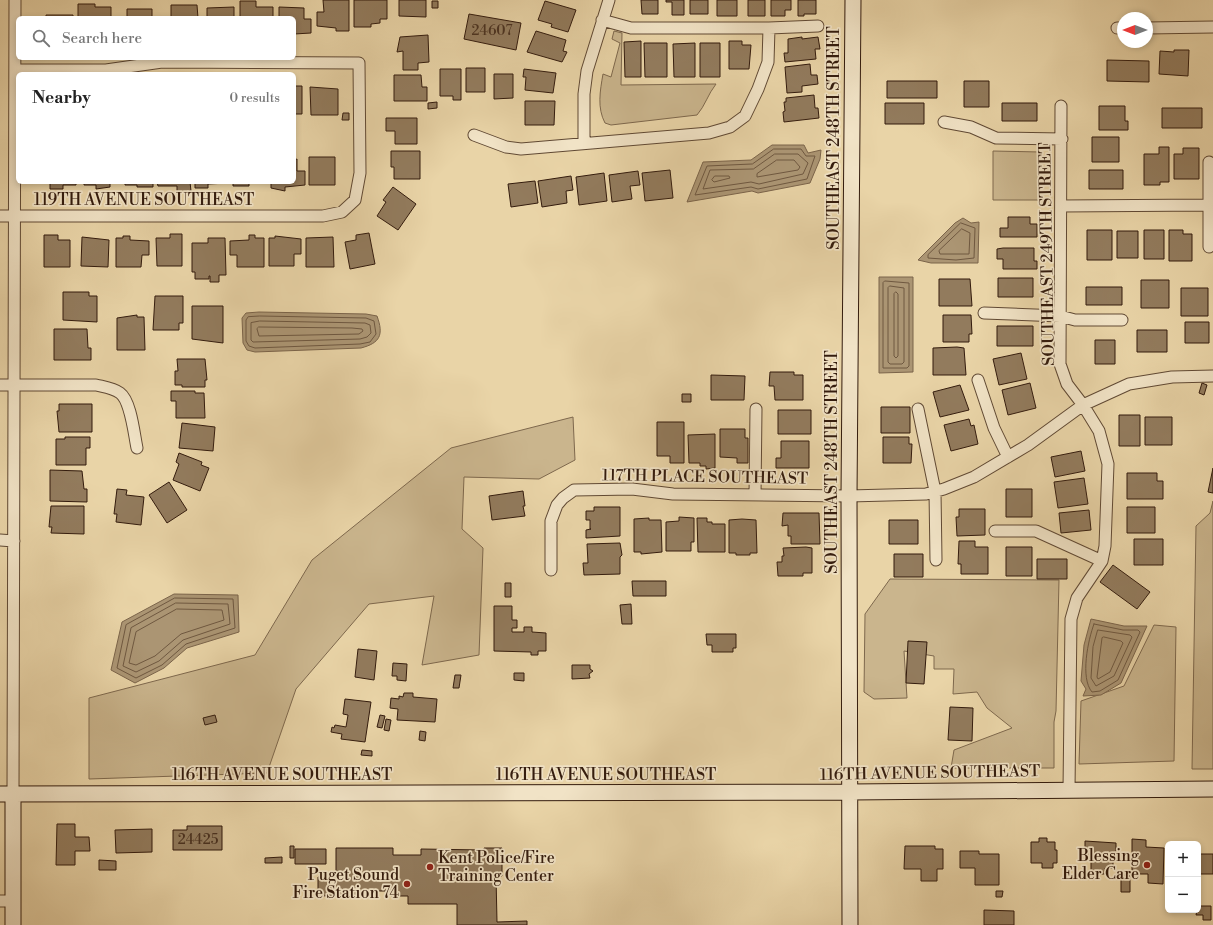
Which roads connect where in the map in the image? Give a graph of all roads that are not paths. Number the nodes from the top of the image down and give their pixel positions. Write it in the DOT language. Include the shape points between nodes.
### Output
graph roads {
  1 [pos="15,0"];
  2 [pos="609,0"];
  3 [pos="852,0"];
  4 [pos="602,20"];
  5 [pos="818,26"];
  6 [pos="769,28"];
  7 [pos="1153,28"];
  8 [pos="1213,28"];
  9 [pos="15,70"];
  10 [pos="1061,106"];
  11 [pos="944,122"];
  12 [pos="474,135"];
  13 [pos="1062,139"];
  14 [pos="584,144"];
  15 [pos="1209,162"];
  16 [pos="1209,205"];
  17 [pos="1061,206"];
  18 [pos="0,216"];
  19 [pos="14,217"];
  20 [pos="1209,247"];
  21 [pos="984,314"];
  22 [pos="1060,316"];
  23 [pos="1122,320"];
  24 [pos="1213,376"];
  25 [pos="978,380"];
  26 [pos="0,385"];
  27 [pos="14,385"];
  28 [pos="1083,405"];
  29 [pos="756,408"];
  30 [pos="918,409"];
  31 [pos="137,448"];
  32 [pos="1008,457"];
  33 [pos="935,491"];
  34 [pos="755,495"];
  35 [pos="849,496"];
  36 [pos="995,531"];
  37 [pos="0,540"];
  38 [pos="14,541"];
  39 [pos="936,560"];
  40 [pos="1102,561"];
  41 [pos="551,570"];
  42 [pos="1213,789"];
  43 [pos="1069,790"];
  44 [pos="850,792"];
  45 [pos="6,794"];
  46 [pos="6,901"];
  47 [pos="13,925"];
  48 [pos="850,925"];
  1 -- 9 [label="street"];
  2 -- 4 [label="street"];
  3 -- 35 [label="main road, SOUTHEAST 248TH STREET"];
  4 -- 6 [label="street" via="631,28"];
  4 -- 14 [label="street" via="587,71 584,94"];
  5 -- 6 [label="street"];
  6 -- 14 [label="street" via="768,62 758,89 745,116 730,127 709,133"];
  7 -- 8 [label="street"];
  9 -- 19 [label="street"];
  9 -- 19 [label="street, 119TH AVENUE SOUTHEAST" via="106,70 162,62 359,63 360,173 354,200 342,212 323,216"];
  10 -- 13 [label="street, SOUTHEAST 249TH STREET"];
  11 -- 13 [label="street" via="971,127 996,138"];
  12 -- 14 [label="street" via="506,147 521,149"];
  13 -- 17 [label="street, SOUTHEAST 249TH STREET"];
  15 -- 16 [label="street"];
  16 -- 17 [label="street"];
  16 -- 20 [label="street"];
  17 -- 22 [label="street, SOUTHEAST 249TH STREET"];
  18 -- 19 [label="street, 119TH AVENUE SOUTHEAST"];
  19 -- 27 [label="street"];
  21 -- 22 [label="street"];
  22 -- 23 [label="street" via="1075,320"];
  22 -- 28 [label="street, SOUTHEAST 249TH STREET" via="1060,364 1067,384"];
  24 -- 28 [label="street, 117TH PLACE SOUTHEAST" via="1172,376 1129,384"];
  25 -- 32 [label="street" via="994,428"];
  26 -- 27 [label="street"];
  27 -- 31 [label="street" via="96,385 111,388 121,394 129,408"];
  27 -- 38 [label="street"];
  28 -- 32 [label="street, 117TH PLACE SOUTHEAST"];
  28 -- 40 [label="street, SOUTHEAST 249TH STREET" via="1099,431 1108,464 1105,546"];
  29 -- 34 [label="street"];
  30 -- 33 [label="street"];
  32 -- 33 [label="street, 117TH PLACE SOUTHEAST" via="974,477"];
  33 -- 35 [label="street, 117TH PLACE SOUTHEAST" via="926,494"];
  33 -- 39 [label="street"];
  34 -- 35 [label="street, 117TH PLACE SOUTHEAST"];
  34 -- 41 [label="street, 117TH PLACE SOUTHEAST" via="673,494 632,489 574,490 557,505 552,520"];
  35 -- 44 [label="main road, SOUTHEAST 248TH STREET"];
  36 -- 40 [label="street" via="1036,531"];
  37 -- 38 [label="street"];
  38 -- 45 [label="street"];
  40 -- 43 [label="street, SOUTHEAST 249TH STREET" via="1077,598 1071,619"];
  42 -- 43 [label="main road, 116TH AVENUE SOUTHEAST"];
  43 -- 44 [label="main road, 116TH AVENUE SOUTHEAST"];
  44 -- 45 [label="main road, 116TH AVENUE SOUTHEAST"];
  44 -- 48 [label="main road, SOUTHEAST 248TH STREET"];
  45 -- 46 [label="main road"];
  46 -- 47 [label="main road"];
}
